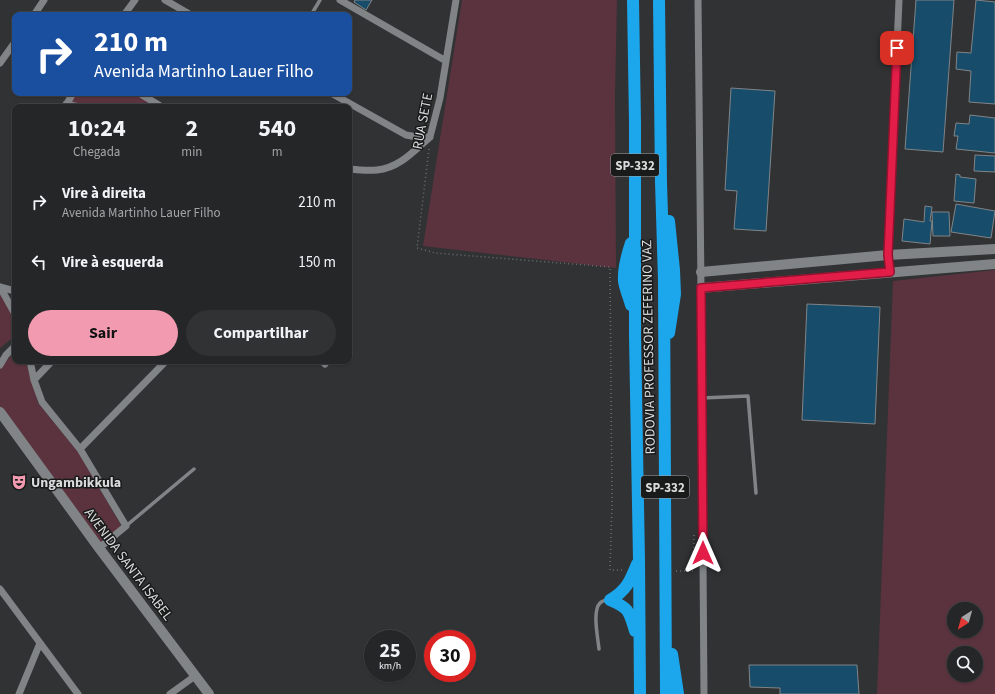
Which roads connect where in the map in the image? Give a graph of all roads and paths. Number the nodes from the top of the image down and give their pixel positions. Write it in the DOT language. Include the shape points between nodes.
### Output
graph roads {
  1 [pos="44,0"];
  2 [pos="135,0"];
  3 [pos="165,0"];
  4 [pos="320,0"];
  5 [pos="340,0"];
  6 [pos="456,0"];
  7 [pos="633,0"];
  8 [pos="659,0"];
  9 [pos="698,0"];
  10 [pos="898,0"];
  11 [pos="36,12"];
  12 [pos="126,12"];
  13 [pos="186,12"];
  14 [pos="313,12"];
  15 [pos="12,46"];
  16 [pos="446,61"];
  17 [pos="0,62"];
  18 [pos="144,96"];
  19 [pos="336,96"];
  20 [pos="157,104"];
  21 [pos="351,104"];
  22 [pos="352,105"];
  23 [pos="430,137"];
  24 [pos="352,169"];
  25 [pos="995,249"];
  26 [pos="888,255"];
  27 [pos="995,264"];
  28 [pos="701,272"];
  29 [pos="890,272"];
  30 [pos="0,287"];
  31 [pos="701,288"];
  32 [pos="12,290"];
  33 [pos="12,309"];
  34 [pos="12,348"];
  35 [pos="3,356"];
  36 [pos="31,364"];
  37 [pos="49,364"];
  38 [pos="163,364"];
  39 [pos="0,365"];
  40 [pos="34,380"];
  41 [pos="702,398"];
  42 [pos="0,412"];
  43 [pos="80,449"];
  44 [pos="194,469"];
  45 [pos="756,493"];
  46 [pos="126,526"];
  47 [pos="695,529"];
  48 [pos="99,548"];
  49 [pos="639,560"];
  50 [pos="624,570"];
  51 [pos="674,571"];
  52 [pos="0,590"];
  53 [pos="610,600"];
  54 [pos="666,602"];
  55 [pos="40,643"];
  56 [pos="639,645"];
  57 [pos="599,649"];
  58 [pos="195,676"];
  59 [pos="19,694"];
  60 [pos="78,694"];
  61 [pos="170,694"];
  62 [pos="209,694"];
  63 [pos="640,694"];
  64 [pos="666,694"];
  65 [pos="678,694"];
  66 [pos="704,694"];
  1 -- 11 [label="street"];
  2 -- 12 [label="street"];
  3 -- 13 [label="street"];
  4 -- 14 [label="lane"];
  5 -- 16 [label="street"];
  6 -- 16 [label="street, RUA SETE"];
  7 -- 49 [label="highway, RODOVIA PROFESSOR ZEFERINO VAZ / SP-332"];
  8 -- 54 [label="highway, RODOVIA PROFESSOR ZEFERINO VAZ / SP-332"];
  9 -- 28 [label="street"];
  10 -- 26 [label="street"];
  15 -- 17 [label="street"];
  16 -- 23 [label="street, RUA SETE"];
  18 -- 20 [label="street"];
  19 -- 21 [label="street"];
  22 -- 23 [label="street" via="406,135"];
  23 -- 24 [label="street" via="394,166 378,170"];
  23 -- 50 [label="path, RUA SETE" via="417,248 435,253 610,267 610,570"];
  25 -- 26 [label="street"];
  26 -- 28 [label="street"];
  26 -- 29 [label="street"];
  27 -- 29 [label="street"];
  28 -- 31 [label="street"];
  29 -- 31 [label="street"];
  30 -- 32 [label="street"];
  30 -- 33 [label="street"];
  31 -- 41 [label="street"];
  34 -- 35 [label="street"];
  35 -- 39 [label="street"];
  36 -- 40 [label="street"];
  37 -- 40 [label="street"];
  38 -- 43 [label="street"];
  40 -- 43 [label="street" via="42,402"];
  41 -- 45 [label="lane" via="748,396"];
  41 -- 66 [label="street"];
  42 -- 48 [label="street, AVENIDA SANTA ISABEL"];
  43 -- 46 [label="street"];
  44 -- 46 [label="lane"];
  46 -- 48 [label="street"];
  47 -- 51 [label="path" via="693,571"];
  48 -- 58 [label="street, AVENIDA SANTA ISABEL"];
  49 -- 53 [label="highway" via="624,590"];
  49 -- 56 [label="highway, RODOVIA PROFESSOR ZEFERINO VAZ / SP-332"];
  52 -- 55 [label="street"];
  53 -- 56 [label="highway" via="626,608 631,616"];
  53 -- 57 [label="lane" via="600,603 596,610"];
  54 -- 64 [label="highway, RODOVIA PROFESSOR ZEFERINO VAZ / SP-332"];
  54 -- 65 [label="highway"];
  55 -- 59 [label="street"];
  55 -- 60 [label="street"];
  56 -- 63 [label="highway, RODOVIA PROFESSOR ZEFERINO VAZ / SP-332"];
  58 -- 61 [label="street"];
  58 -- 62 [label="street, AVENIDA SANTA ISABEL"];
}
